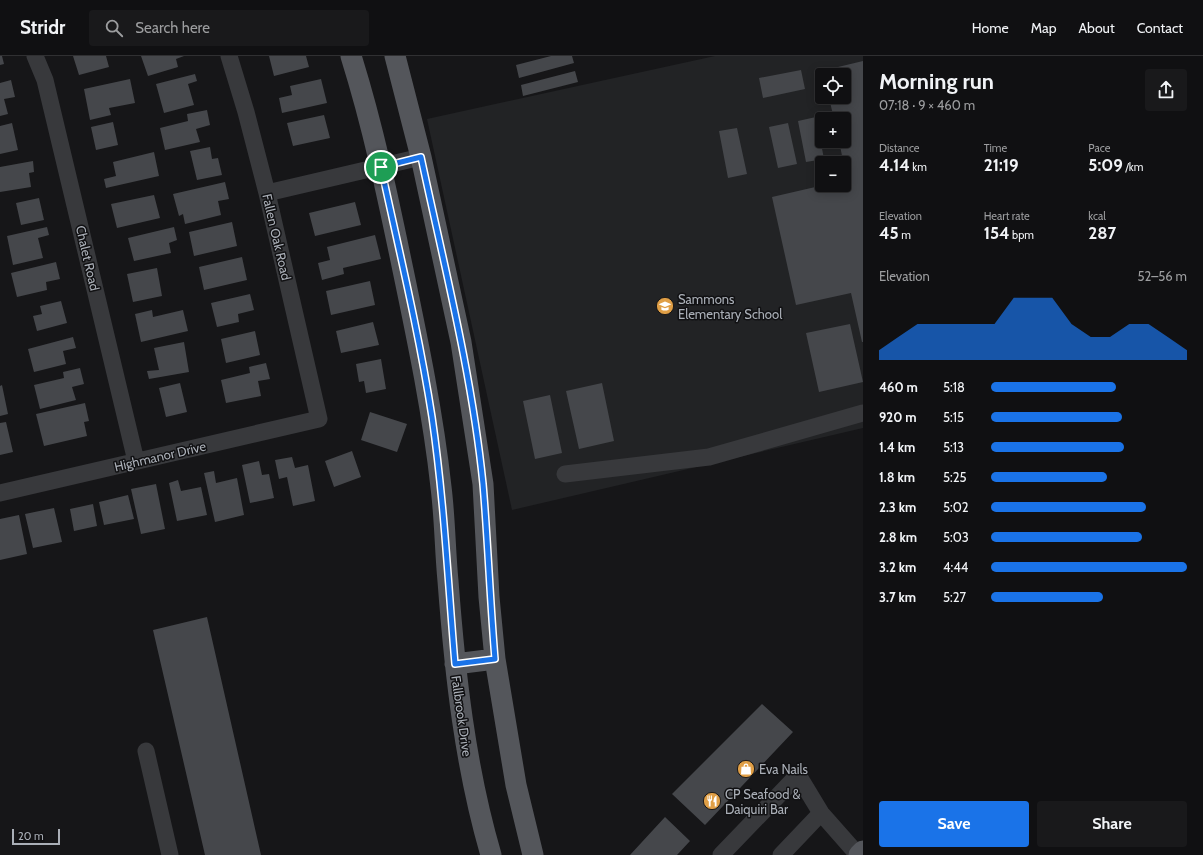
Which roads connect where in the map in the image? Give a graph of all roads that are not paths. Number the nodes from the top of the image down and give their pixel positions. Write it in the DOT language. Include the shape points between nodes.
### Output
graph roads {
  1 [pos="35,56"];
  2 [pos="229,56"];
  3 [pos="351,56"];
  4 [pos="395,56"];
  5 [pos="421,157"];
  6 [pos="381,167"];
  7 [pos="267,193"];
  8 [pos="863,413"];
  9 [pos="320,419"];
  10 [pos="136,461"];
  11 [pos="565,474"];
  12 [pos="0,493"];
  13 [pos="495,659"];
  14 [pos="455,664"];
  15 [pos="146,751"];
  16 [pos="821,814"];
  17 [pos="863,851"];
  18 [pos="170,855"];
  19 [pos="491,855"];
  20 [pos="533,855"];
  21 [pos="721,855"];
  22 [pos="781,855"];
  23 [pos="858,855"];
  1 -- 10 [label="street, Chalet Road" via="45,80"];
  2 -- 7 [label="street, Fallen Oak Road"];
  3 -- 6 [label="main road, Fallbrook Drive"];
  4 -- 5 [label="main road"];
  5 -- 6 [label="street"];
  5 -- 13 [label="main road" via="461,342 474,417 483,484"];
  6 -- 7 [label="street"];
  6 -- 14 [label="main road, Fallbrook Drive" via="420,350 431,416 441,488"];
  7 -- 9 [label="street, Fallen Oak Road"];
  8 -- 11 [label="street" via="709,457"];
  9 -- 10 [label="street, Highmanor Drive"];
  10 -- 12 [label="street, Highmanor Drive"];
  13 -- 14 [label="main road"];
  13 -- 20 [label="main road" via="516,785"];
  14 -- 19 [label="main road, Fallbrook Drive" via="472,777"];
  15 -- 18 [label="street"];
  16 -- 21 [label="street" via="798,775"];
  16 -- 22 [label="street"];
  16 -- 23 [label="street"];
  17 -- 23 [label="main road"];
}
